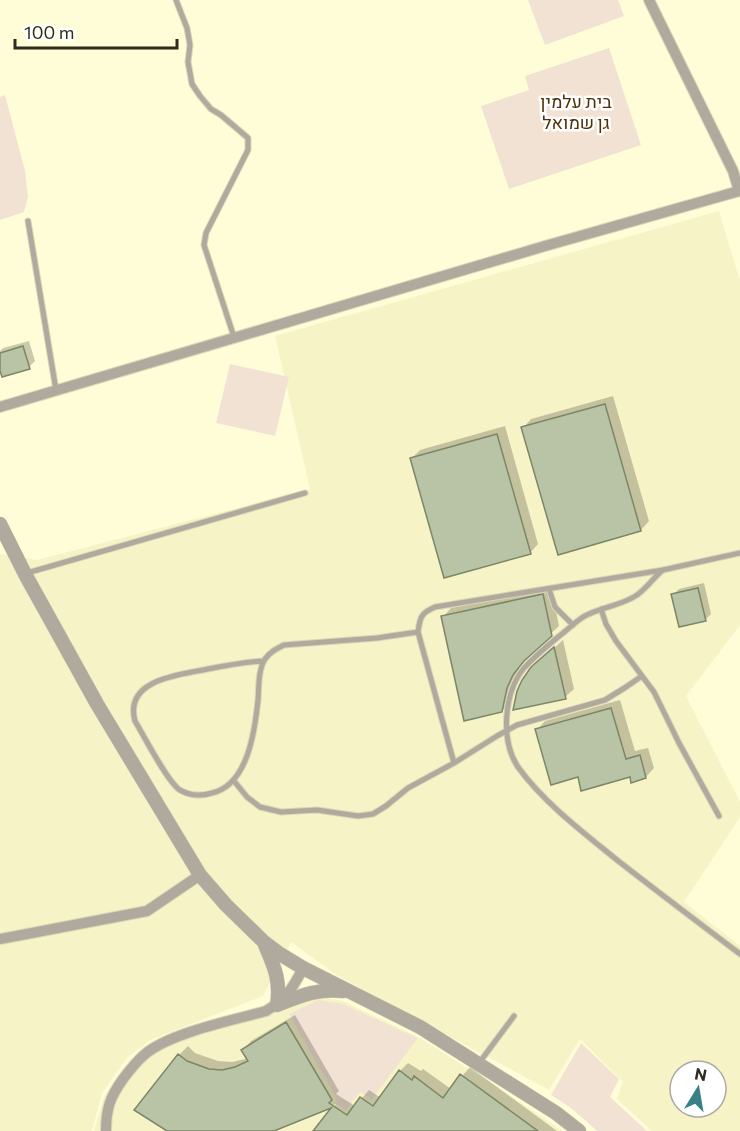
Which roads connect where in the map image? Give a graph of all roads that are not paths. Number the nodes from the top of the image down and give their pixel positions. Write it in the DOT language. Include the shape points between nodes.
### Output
graph roads {
  1 [pos="176,0"];
  2 [pos="650,0"];
  3 [pos="28,221"];
  4 [pos="234,337"];
  5 [pos="56,390"];
  6 [pos="0,407"];
  7 [pos="306,493"];
  8 [pos="0,524"];
  9 [pos="740,553"];
  10 [pos="663,570"];
  11 [pos="25,574"];
  12 [pos="549,589"];
  13 [pos="601,609"];
  14 [pos="573,625"];
  15 [pos="418,632"];
  16 [pos="264,661"];
  17 [pos="642,676"];
  18 [pos="507,730"];
  19 [pos="454,763"];
  20 [pos="234,781"];
  21 [pos="719,816"];
  22 [pos="200,875"];
  23 [pos="0,939"];
  24 [pos="264,942"];
  25 [pos="740,954"];
  26 [pos="303,968"];
  27 [pos="351,993"];
  28 [pos="277,1005"];
  29 [pos="514,1016"];
  30 [pos="478,1065"];
  31 [pos="106,1131"];
  32 [pos="579,1131"];
  1 -- 4 [label="lane" via="187,28 192,84 211,109 248,138 248,150 204,244"];
  2 -- 4 [label="street" via="733,171 739,191"];
  3 -- 5 [label="lane"];
  4 -- 5 [label="street"];
  5 -- 6 [label="street"];
  7 -- 11 [label="lane"];
  8 -- 11 [label="street"];
  9 -- 10 [label="lane"];
  10 -- 12 [label="lane"];
  10 -- 13 [label="lane" via="636,596"];
  11 -- 22 [label="street" via="97,704"];
  12 -- 14 [label="lane" via="555,607"];
  12 -- 15 [label="lane" via="435,607 420,617"];
  13 -- 14 [label="lane"];
  13 -- 17 [label="lane" via="616,641"];
  14 -- 18 [label="lane" via="518,676 509,698"];
  15 -- 16 [label="lane" via="284,645"];
  15 -- 19 [label="lane"];
  16 -- 20 [label="lane" via="249,747"];
  16 -- 20 [label="lane" via="166,677 139,695 132,712 173,785 180,790 201,795 224,789"];
  17 -- 18 [label="lane" via="604,700"];
  17 -- 21 [label="lane"];
  18 -- 19 [label="lane"];
  18 -- 25 [label="lane" via="517,765 575,826"];
  19 -- 20 [label="lane" via="408,788 373,814 358,816 317,810 281,812 260,807"];
  22 -- 23 [label="street" via="147,911"];
  22 -- 24 [label="street"];
  24 -- 26 [label="street"];
  24 -- 28 [label="street" via="277,977"];
  26 -- 27 [label="street"];
  26 -- 28 [label="street" via="294,987"];
  27 -- 28 [label="street" via="312,992"];
  27 -- 30 [label="street" via="420,1027"];
  28 -- 31 [label="street" via="184,1035 145,1054 111,1099"];
  29 -- 30 [label="lane"];
  30 -- 32 [label="street"];
}
